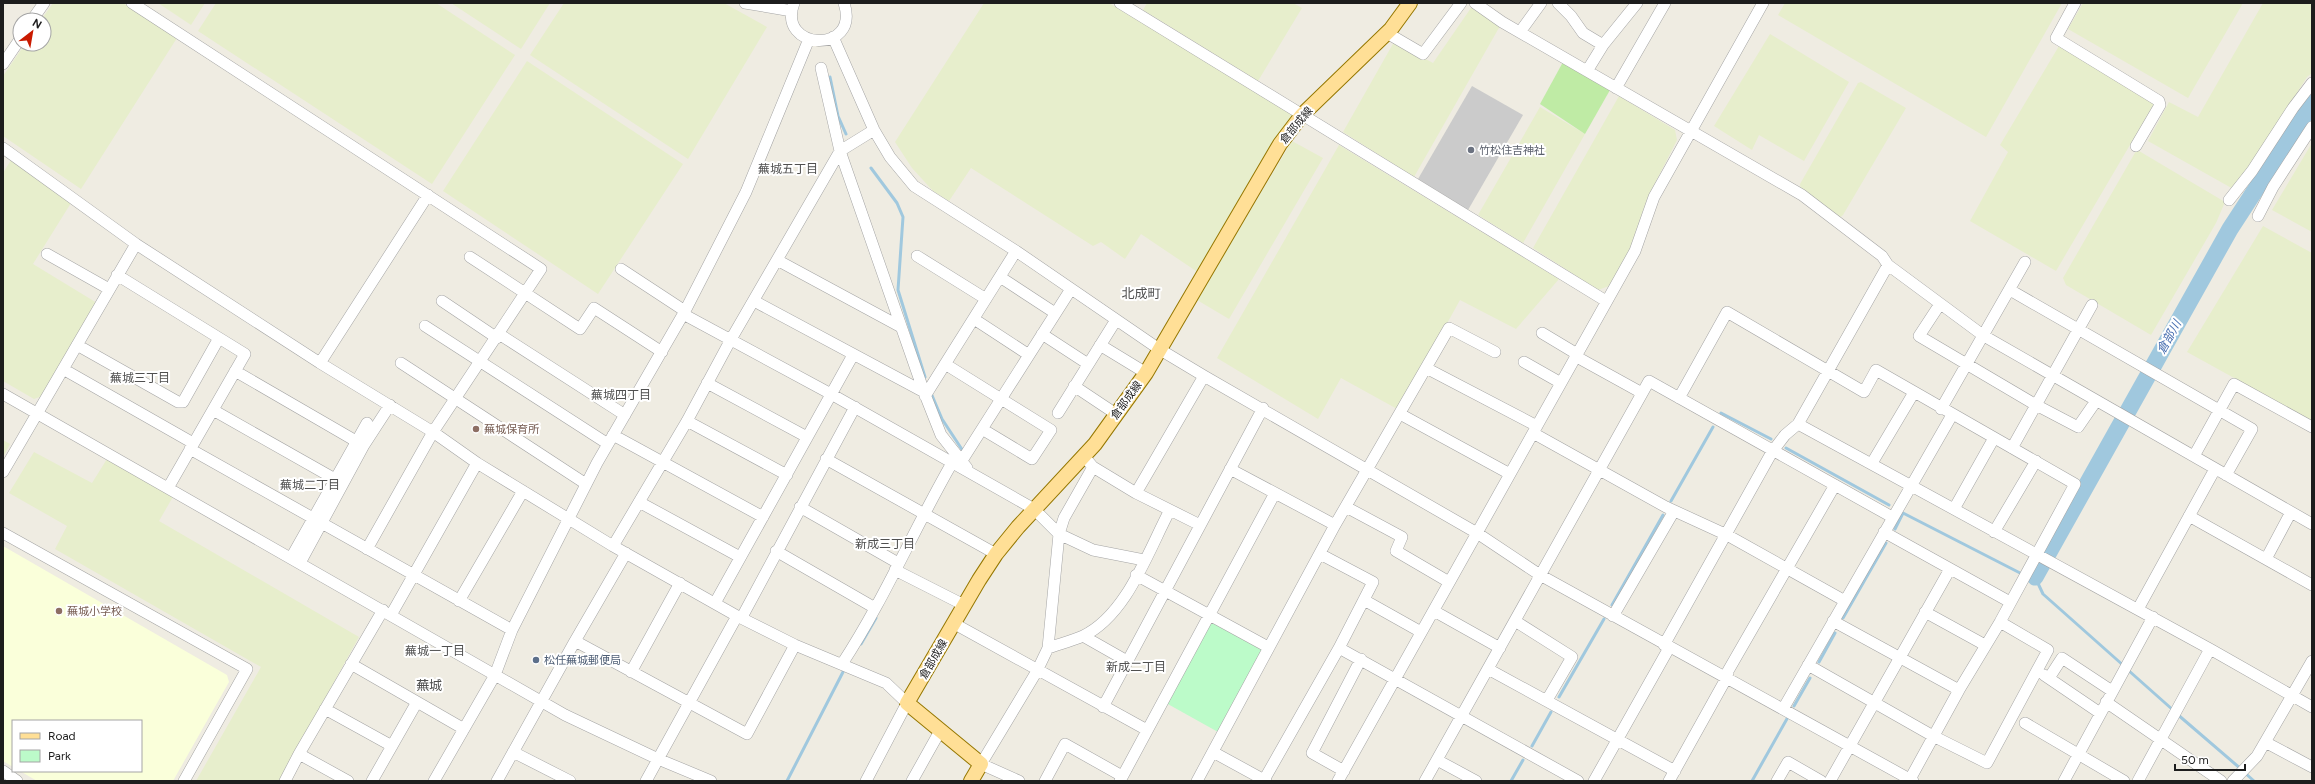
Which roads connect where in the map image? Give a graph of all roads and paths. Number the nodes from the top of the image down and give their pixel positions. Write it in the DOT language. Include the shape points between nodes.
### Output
graph roads {
  1 [pos="44,3"];
  2 [pos="132,3"];
  3 [pos="745,3"];
  4 [pos="844,3"];
  5 [pos="1120,3"];
  6 [pos="1410,3"];
  7 [pos="1461,3"];
  8 [pos="1475,3"];
  9 [pos="1541,3"];
  10 [pos="1558,3"];
  11 [pos="1637,3"];
  12 [pos="1665,3"];
  13 [pos="1763,3"];
  14 [pos="2075,3"];
  15 [pos="793,7"];
  16 [pos="1138,8"];
  17 [pos="38,12"];
  18 [pos="1520,32"];
  19 [pos="1387,33"];
  20 [pos="833,37"];
  21 [pos="809,39"];
  22 [pos="1603,45"];
  23 [pos="12,51"];
  24 [pos="3,64"];
  25 [pos="821,68"];
  26 [pos="1587,71"];
  27 [pos="2312,83"];
  28 [pos="1616,88"];
  29 [pos="1302,115"];
  30 [pos="2312,127"];
  31 [pos="874,130"];
  32 [pos="1689,131"];
  33 [pos="2136,146"];
  34 [pos="3,148"];
  35 [pos="840,151"];
  36 [pos="428,195"];
  37 [pos="2229,200"];
  38 [pos="2258,216"];
  39 [pos="136,244"];
  40 [pos="1016,251"];
  41 [pos="46,254"];
  42 [pos="917,256"];
  43 [pos="470,257"];
  44 [pos="777,260"];
  45 [pos="2025,262"];
  46 [pos="1888,264"];
  47 [pos="621,269"];
  48 [pos="117,275"];
  49 [pos="1000,277"];
  50 [pos="109,289"];
  51 [pos="1071,289"];
  52 [pos="2010,290"];
  53 [pos="525,293"];
  54 [pos="986,299"];
  55 [pos="442,301"];
  56 [pos="754,301"];
  57 [pos="1606,301"];
  58 [pos="1940,304"];
  59 [pos="2092,305"];
  60 [pos="684,312"];
  61 [pos="1055,313"];
  62 [pos="974,318"];
  63 [pos="1116,320"];
  64 [pos="425,326"];
  65 [pos="901,327"];
  66 [pos="2079,329"];
  67 [pos="1542,333"];
  68 [pos="1042,334"];
  69 [pos="498,336"];
  70 [pos="1984,336"];
  71 [pos="219,338"];
  72 [pos="730,341"];
  73 [pos="1100,344"];
  74 [pos="77,345"];
  75 [pos="1159,349"];
  76 [pos="662,352"];
  77 [pos="1495,352"];
  78 [pos="853,355"];
  79 [pos="1029,355"];
  80 [pos="1576,355"];
  81 [pos="481,361"];
  82 [pos="1524,362"];
  83 [pos="320,363"];
  84 [pos="401,363"];
  85 [pos="945,364"];
  86 [pos="1088,364"];
  87 [pos="1967,365"];
  88 [pos="1426,368"];
  89 [pos="63,369"];
  90 [pos="235,371"];
  91 [pos="1829,371"];
  92 [pos="1146,372"];
  93 [pos="1204,376"];
  94 [pos="2052,376"];
  95 [pos="707,383"];
  96 [pos="1561,383"];
  97 [pos="1074,386"];
  98 [pos="3,394"];
  99 [pos="831,394"];
  100 [pos="924,394"];
  101 [pos="1642,394"];
  102 [pos="1914,394"];
  103 [pos="456,398"];
  104 [pos="1679,398"];
  105 [pos="1000,400"];
  106 [pos="2096,401"];
  107 [pos="390,405"];
  108 [pos="2036,405"];
  109 [pos="855,407"];
  110 [pos="1263,408"];
  111 [pos="2219,409"];
  112 [pos="214,410"];
  113 [pos="1941,410"];
  114 [pos="37,413"];
  115 [pos="1058,413"];
  116 [pos="1116,414"];
  117 [pos="1400,414"];
  118 [pos="625,415"];
  119 [pos="1952,415"];
  120 [pos="687,421"];
  121 [pos="367,423"];
  122 [pos="1798,424"];
  123 [pos="2312,427"];
  124 [pos="982,429"];
  125 [pos="1535,429"];
  126 [pos="433,432"];
  127 [pos="807,437"];
  128 [pos="1994,438"];
  129 [pos="611,440"];
  130 [pos="360,443"];
  131 [pos="192,446"];
  132 [pos="2012,448"];
  133 [pos="1772,452"];
  134 [pos="2194,456"];
  135 [pos="826,459"];
  136 [pos="2036,461"];
  137 [pos="663,462"];
  138 [pos="956,462"];
  139 [pos="1088,462"];
  140 [pos="477,463"];
  141 [pos="1872,463"];
  142 [pos="1230,469"];
  143 [pos="1368,469"];
  144 [pos="2215,469"];
  145 [pos="1598,470"];
  146 [pos="3,472"];
  147 [pos="1510,474"];
  148 [pos="787,475"];
  149 [pos="2226,475"];
  150 [pos="339,482"];
  151 [pos="586,484"];
  152 [pos="1835,485"];
  153 [pos="1910,486"];
  154 [pos="168,488"];
  155 [pos="524,491"];
  156 [pos="1136,493"];
  157 [pos="1275,493"];
  158 [pos="639,502"];
  159 [pos="800,507"];
  160 [pos="1346,507"];
  161 [pos="1034,509"];
  162 [pos="1954,509"];
  163 [pos="1170,510"];
  164 [pos="1674,511"];
  165 [pos="2291,512"];
  166 [pos="923,514"];
  167 [pos="2189,516"];
  168 [pos="762,517"];
  169 [pos="1892,517"];
  170 [pos="569,518"];
  171 [pos="318,520"];
  172 [pos="2312,524"];
  173 [pos="1335,525"];
  174 [pos="1200,526"];
  175 [pos="1884,532"];
  176 [pos="1994,532"];
  177 [pos="3,533"];
  178 [pos="1478,533"];
  179 [pos="1059,534"];
  180 [pos="1727,535"];
  181 [pos="613,546"];
  182 [pos="367,549"];
  183 [pos="776,551"];
  184 [pos="626,553"];
  185 [pos="996,554"];
  186 [pos="1320,554"];
  187 [pos="2038,555"];
  188 [pos="740,558"];
  189 [pos="2266,559"];
  190 [pos="296,560"];
  191 [pos="1144,560"];
  192 [pos="897,567"];
  193 [pos="1787,568"];
  194 [pos="1950,569"];
  195 [pos="413,574"];
  196 [pos="1136,575"];
  197 [pos="1540,575"];
  198 [pos="1449,582"];
  199 [pos="680,583"];
  200 [pos="2312,585"];
  201 [pos="1165,591"];
  202 [pos="1364,600"];
  203 [pos="459,601"];
  204 [pos="1845,601"];
  205 [pos="2010,602"];
  206 [pos="715,603"];
  207 [pos="964,605"];
  208 [pos="875,608"];
  209 [pos="2138,609"];
  210 [pos="1434,611"];
  211 [pos="1925,612"];
  212 [pos="387,613"];
  213 [pos="1208,615"];
  214 [pos="739,616"];
  215 [pos="1613,616"];
  216 [pos="2153,617"];
  217 [pos="1515,621"];
  218 [pos="1833,621"];
  219 [pos="2000,622"];
  220 [pos="953,623"];
  221 [pos="512,630"];
  222 [pos="1421,632"];
  223 [pos="1083,636"];
  224 [pos="575,641"];
  225 [pos="795,645"];
  226 [pos="1985,645"];
  227 [pos="1666,646"];
  228 [pos="1268,647"];
  229 [pos="1048,648"];
  230 [pos="1339,648"];
  231 [pos="1500,648"];
  232 [pos="2210,649"];
  233 [pos="1899,656"];
  234 [pos="1361,659"];
  235 [pos="1127,661"];
  236 [pos="2312,661"];
  237 [pos="351,664"];
  238 [pos="842,664"];
  239 [pos="1808,665"];
  240 [pos="1488,669"];
  241 [pos="1037,671"];
  242 [pos="631,672"];
  243 [pos="2036,672"];
  244 [pos="496,675"];
  245 [pos="1396,678"];
  246 [pos="1727,678"];
  247 [pos="2049,678"];
  248 [pos="1959,690"];
  249 [pos="2112,691"];
  250 [pos="2292,696"];
  251 [pos="1547,700"];
  252 [pos="540,701"];
  253 [pos="417,702"];
  254 [pos="1874,702"];
  255 [pos="2106,702"];
  256 [pos="689,703"];
  257 [pos="907,703"];
  258 [pos="1103,707"];
  259 [pos="2312,707"];
  260 [pos="325,709"];
  261 [pos="1783,709"];
  262 [pos="2100,713"];
  263 [pos="1463,716"];
  264 [pos="2024,723"];
  265 [pos="464,729"];
  266 [pos="1147,730"];
  267 [pos="940,731"];
  268 [pos="1933,736"];
  269 [pos="1618,738"];
  270 [pos="2160,739"];
  271 [pos="2265,742"];
  272 [pos="392,746"];
  273 [pos="1850,746"];
  274 [pos="513,752"];
  275 [pos="1213,752"];
  276 [pos="299,754"];
  277 [pos="2078,754"];
  278 [pos="658,759"];
  279 [pos="1437,760"];
  280 [pos="981,764"];
  281 [pos="2312,767"];
  282 [pos="3,771"];
  283 [pos="1344,771"];
  284 [pos="1675,771"];
  285 [pos="2240,774"];
  286 [pos="558,778"];
  287 [pos="1121,778"];
  288 [pos="1265,780"];
  289 [pos="1911,780"];
  290 [pos="17,781"];
  291 [pos="184,781"];
  292 [pos="285,781"];
  293 [pos="348,781"];
  294 [pos="372,781"];
  295 [pos="434,781"];
  296 [pos="497,781"];
  297 [pos="570,781"];
  298 [pos="646,781"];
  299 [pos="711,781"];
  300 [pos="866,781"];
  301 [pos="912,781"];
  302 [pos="971,781"];
  303 [pos="1019,781"];
  304 [pos="1045,781"];
  305 [pos="1197,781"];
  306 [pos="1338,781"];
  307 [pos="1425,781"];
  308 [pos="1476,781"];
  309 [pos="1578,781"];
  310 [pos="1594,781"];
  311 [pos="1669,781"];
  312 [pos="1777,781"];
  313 [pos="1821,781"];
  314 [pos="1830,781"];
  315 [pos="2064,781"];
  316 [pos="2124,781"];
  317 [pos="2138,781"];
  318 [pos="2221,781"];
  1 -- 17 [label="street"];
  2 -- 36 [label="street"];
  3 -- 15 [label="street"];
  4 -- 20 [label="street" via="846,19"];
  5 -- 16 [label="street"];
  6 -- 19 [label="main road, 倉部成線"];
  7 -- 19 [label="street" via="1423,54"];
  8 -- 18 [label="street"];
  9 -- 18 [label="street"];
  10 -- 22 [label="street" via="1583,33"];
  11 -- 22 [label="street"];
  12 -- 28 [label="street"];
  13 -- 32 [label="street"];
  14 -- 33 [label="street" via="2056,38 2160,101"];
  15 -- 21 [label="street" via="792,18 798,31"];
  16 -- 29 [label="street"];
  18 -- 26 [label="street"];
  19 -- 29 [label="main road, 倉部成線"];
  20 -- 21 [label="street" via="821,41"];
  20 -- 31 [label="street"];
  21 -- 60 [label="street" via="746,192"];
  22 -- 26 [label="street"];
  23 -- 24 [label="street"];
  25 -- 35 [label="street"];
  26 -- 28 [label="street"];
  27 -- 37 [label="street"];
  28 -- 32 [label="street"];
  29 -- 57 [label="street"];
  29 -- 75 [label="main road, 倉部成線" via="1280,144"];
  30 -- 38 [label="street" via="2273,187"];
  31 -- 35 [label="street"];
  31 -- 40 [label="street" via="890,157 914,186"];
  32 -- 46 [label="street" via="1802,195 1882,256"];
  32 -- 57 [label="street" via="1654,197 1636,251"];
  34 -- 39 [label="street"];
  35 -- 44 [label="street"];
  35 -- 65 [label="street"];
  36 -- 53 [label="street" via="541,269"];
  36 -- 83 [label="street"];
  39 -- 48 [label="street"];
  39 -- 83 [label="street"];
  40 -- 49 [label="street"];
  40 -- 51 [label="street"];
  41 -- 50 [label="street"];
  42 -- 54 [label="street"];
  43 -- 53 [label="street"];
  44 -- 56 [label="street"];
  44 -- 65 [label="street"];
  45 -- 52 [label="street"];
  46 -- 58 [label="street"];
  46 -- 91 [label="street"];
  47 -- 60 [label="street"];
  48 -- 50 [label="street"];
  48 -- 71 [label="street"];
  49 -- 54 [label="street"];
  49 -- 61 [label="street"];
  50 -- 74 [label="street"];
  51 -- 61 [label="street"];
  51 -- 63 [label="street"];
  52 -- 66 [label="street"];
  52 -- 70 [label="street"];
  53 -- 69 [label="street"];
  53 -- 76 [label="street" via="580,329 594,308"];
  54 -- 62 [label="street"];
  55 -- 69 [label="street"];
  56 -- 72 [label="street"];
  56 -- 78 [label="street"];
  57 -- 80 [label="street"];
  58 -- 70 [label="street"];
  58 -- 87 [label="street" via="1918,336"];
  59 -- 66 [label="street"];
  60 -- 72 [label="street"];
  60 -- 76 [label="street"];
  61 -- 68 [label="street"];
  62 -- 79 [label="street"];
  62 -- 85 [label="street"];
  63 -- 73 [label="street"];
  63 -- 75 [label="street"];
  64 -- 81 [label="street"];
  65 -- 100 [label="street"];
  66 -- 94 [label="street"];
  66 -- 111 [label="street"];
  67 -- 80 [label="street"];
  68 -- 79 [label="street"];
  68 -- 86 [label="street"];
  69 -- 81 [label="street"];
  69 -- 118 [label="street"];
  70 -- 87 [label="street"];
  70 -- 94 [label="street"];
  71 -- 74 [label="street" via="183,402 178,402"];
  71 -- 90 [label="street" via="245,354"];
  72 -- 95 [label="street"];
  72 -- 99 [label="street"];
  73 -- 86 [label="street"];
  73 -- 92 [label="street"];
  74 -- 89 [label="street"];
  75 -- 92 [label="main road, 倉部成線"];
  75 -- 93 [label="street"];
  76 -- 118 [label="street"];
  77 -- 88 [label="street" via="1449,328"];
  78 -- 99 [label="street"];
  78 -- 100 [label="street"];
  79 -- 105 [label="street"];
  80 -- 96 [label="street"];
  80 -- 101 [label="street"];
  81 -- 103 [label="street"];
  81 -- 129 [label="street"];
  82 -- 96 [label="street"];
  83 -- 107 [label="street"];
  84 -- 103 [label="street"];
  85 -- 100 [label="street"];
  85 -- 105 [label="street"];
  86 -- 97 [label="street"];
  87 -- 108 [label="street"];
  87 -- 113 [label="street"];
  88 -- 117 [label="street"];
  88 -- 125 [label="street"];
  89 -- 114 [label="street"];
  89 -- 131 [label="street"];
  90 -- 112 [label="street"];
  90 -- 130 [label="street"];
  91 -- 102 [label="street" via="1864,392 1876,370"];
  91 -- 104 [label="street" via="1727,312"];
  91 -- 122 [label="street"];
  92 -- 116 [label="main road, 倉部成線"];
  93 -- 110 [label="street"];
  93 -- 156 [label="street"];
  94 -- 106 [label="street"];
  94 -- 108 [label="street"];
  95 -- 120 [label="street"];
  95 -- 127 [label="street"];
  96 -- 125 [label="street"];
  97 -- 115 [label="street"];
  97 -- 116 [label="street"];
  98 -- 114 [label="street"];
  99 -- 109 [label="street"];
  99 -- 127 [label="street"];
  100 -- 138 [label="street" via="941,435"];
  101 -- 104 [label="street" via="1649,381"];
  101 -- 145 [label="street"];
  102 -- 113 [label="street"];
  102 -- 141 [label="street"];
  103 -- 126 [label="street"];
  103 -- 151 [label="street"];
  104 -- 133 [label="street"];
  105 -- 124 [label="street"];
  105 -- 124 [label="street" via="1051,430 1032,459"];
  106 -- 108 [label="street" via="2078,427"];
  106 -- 134 [label="street"];
  107 -- 126 [label="street"];
  107 -- 130 [label="street"];
  108 -- 132 [label="street"];
  109 -- 135 [label="street"];
  109 -- 138 [label="street"];
  110 -- 142 [label="street"];
  110 -- 143 [label="street"];
  111 -- 123 [label="street" via="2234,384"];
  111 -- 134 [label="street"];
  111 -- 149 [label="street" via="2252,429"];
  112 -- 131 [label="street"];
  112 -- 150 [label="street"];
  113 -- 119 [label="street"];
  114 -- 146 [label="street"];
  114 -- 154 [label="street"];
  116 -- 139 [label="main road, 倉部成線"];
  117 -- 143 [label="street"];
  117 -- 147 [label="street"];
  118 -- 129 [label="street"];
  119 -- 128 [label="street"];
  119 -- 153 [label="street"];
  120 -- 137 [label="street"];
  120 -- 148 [label="street"];
  121 -- 130 [label="street"];
  122 -- 133 [label="street" via="1785,435"];
  122 -- 141 [label="street"];
  124 -- 138 [label="street"];
  125 -- 145 [label="street"];
  125 -- 147 [label="street"];
  126 -- 140 [label="street"];
  126 -- 182 [label="street"];
  127 -- 148 [label="street"];
  128 -- 132 [label="street"];
  128 -- 162 [label="street"];
  129 -- 137 [label="street"];
  129 -- 151 [label="street"];
  130 -- 150 [label="street"];
  131 -- 154 [label="street"];
  131 -- 171 [label="street"];
  132 -- 136 [label="street"];
  133 -- 152 [label="street"];
  133 -- 180 [label="street"];
  134 -- 144 [label="street"];
  135 -- 159 [label="street"];
  135 -- 166 [label="street"];
  136 -- 176 [label="street"];
  136 -- 187 [label="street" via="2075,484"];
  137 -- 158 [label="street"];
  137 -- 168 [label="street"];
  138 -- 161 [label="street" via="973,475"];
  138 -- 166 [label="street"];
  139 -- 156 [label="street"];
  139 -- 161 [label="main road, 倉部成線"];
  139 -- 179 [label="street"];
  140 -- 155 [label="street"];
  140 -- 195 [label="street"];
  141 -- 153 [label="street"];
  142 -- 157 [label="street"];
  142 -- 174 [label="street"];
  143 -- 160 [label="street"];
  143 -- 178 [label="street"];
  144 -- 149 [label="street"];
  144 -- 167 [label="street"];
  145 -- 164 [label="street"];
  145 -- 197 [label="street"];
  147 -- 178 [label="street"];
  148 -- 168 [label="street"];
  149 -- 165 [label="street"];
  150 -- 171 [label="street"];
  151 -- 170 [label="street"];
  152 -- 169 [label="street"];
  152 -- 193 [label="street"];
  153 -- 162 [label="street"];
  153 -- 169 [label="street"];
  154 -- 190 [label="street"];
  155 -- 170 [label="street"];
  155 -- 203 [label="street"];
  156 -- 163 [label="street"];
  157 -- 173 [label="street"];
  157 -- 213 [label="street"];
  158 -- 181 [label="street"];
  158 -- 188 [label="street"];
  159 -- 183 [label="street"];
  159 -- 192 [label="street"];
  160 -- 173 [label="street"];
  160 -- 198 [label="street" via="1402,537 1396,551"];
  161 -- 179 [label="street"];
  161 -- 185 [label="main road, 倉部成線"];
  162 -- 176 [label="street"];
  163 -- 174 [label="street"];
  163 -- 191 [label="street"];
  164 -- 180 [label="street"];
  164 -- 215 [label="street"];
  165 -- 172 [label="street"];
  165 -- 189 [label="street"];
  166 -- 185 [label="street"];
  166 -- 192 [label="street"];
  167 -- 189 [label="street"];
  167 -- 209 [label="street"];
  168 -- 188 [label="street"];
  169 -- 175 [label="street"];
  170 -- 181 [label="street"];
  170 -- 221 [label="street"];
  171 -- 182 [label="street"];
  171 -- 190 [label="street"];
  173 -- 186 [label="street"];
  174 -- 201 [label="street"];
  175 -- 194 [label="street"];
  175 -- 204 [label="street"];
  176 -- 187 [label="street"];
  177 -- 291 [label="street" via="247,669"];
  178 -- 197 [label="street"];
  178 -- 198 [label="street"];
  179 -- 191 [label="street" via="1093,550"];
  179 -- 229 [label="street"];
  180 -- 193 [label="street"];
  180 -- 227 [label="street"];
  181 -- 184 [label="street"];
  182 -- 195 [label="street"];
  183 -- 208 [label="street"];
  183 -- 214 [label="street"];
  184 -- 199 [label="street"];
  184 -- 224 [label="street"];
  185 -- 207 [label="main road, 倉部成線"];
  186 -- 202 [label="street" via="1373,582"];
  186 -- 228 [label="street"];
  187 -- 205 [label="street"];
  187 -- 209 [label="street"];
  188 -- 206 [label="street"];
  189 -- 200 [label="street"];
  190 -- 212 [label="street"];
  191 -- 196 [label="street"];
  192 -- 207 [label="street"];
  192 -- 208 [label="street"];
  193 -- 204 [label="street"];
  193 -- 246 [label="street" via="1728,671"];
  194 -- 205 [label="street"];
  194 -- 211 [label="street"];
  195 -- 203 [label="street"];
  195 -- 212 [label="street"];
  196 -- 201 [label="street"];
  196 -- 223 [label="street" via="1124,600 1098,626"];
  197 -- 215 [label="street"];
  197 -- 217 [label="street"];
  198 -- 210 [label="street"];
  199 -- 206 [label="street"];
  199 -- 242 [label="street"];
  201 -- 213 [label="street"];
  201 -- 235 [label="street"];
  202 -- 222 [label="street"];
  202 -- 230 [label="street"];
  203 -- 221 [label="street"];
  204 -- 218 [label="street"];
  205 -- 219 [label="street"];
  206 -- 214 [label="street"];
  207 -- 220 [label="main road, 倉部成線"];
  208 -- 238 [label="street"];
  209 -- 216 [label="street"];
  210 -- 222 [label="street"];
  210 -- 231 [label="street"];
  211 -- 226 [label="street"];
  211 -- 233 [label="street"];
  212 -- 237 [label="street"];
  212 -- 244 [label="street"];
  213 -- 228 [label="street"];
  213 -- 266 [label="street"];
  214 -- 225 [label="street"];
  214 -- 256 [label="street"];
  215 -- 227 [label="street"];
  216 -- 232 [label="street"];
  216 -- 249 [label="street"];
  217 -- 231 [label="street"];
  217 -- 251 [label="street" via="1572,657"];
  218 -- 233 [label="street"];
  218 -- 239 [label="street"];
  219 -- 226 [label="street"];
  219 -- 243 [label="street" via="2048,650"];
  220 -- 241 [label="street"];
  220 -- 257 [label="main road, 倉部成線"];
  221 -- 244 [label="street"];
  222 -- 245 [label="street"];
  223 -- 229 [label="street"];
  223 -- 235 [label="street"];
  224 -- 242 [label="street"];
  224 -- 252 [label="street"];
  225 -- 238 [label="street"];
  225 -- 256 [label="street" via="748,734"];
  226 -- 248 [label="street"];
  227 -- 246 [label="street"];
  227 -- 269 [label="street"];
  228 -- 275 [label="street"];
  229 -- 241 [label="street"];
  230 -- 234 [label="street"];
  230 -- 288 [label="street"];
  231 -- 240 [label="street"];
  232 -- 250 [label="street"];
  232 -- 270 [label="street"];
  233 -- 248 [label="street"];
  233 -- 254 [label="street"];
  234 -- 245 [label="street"];
  234 -- 283 [label="street" via="1312,752"];
  235 -- 258 [label="street"];
  236 -- 250 [label="street"];
  237 -- 253 [label="street"];
  237 -- 260 [label="street"];
  238 -- 257 [label="street" via="886,683"];
  239 -- 254 [label="street"];
  239 -- 261 [label="street"];
  240 -- 251 [label="street"];
  240 -- 263 [label="street"];
  241 -- 258 [label="street"];
  241 -- 280 [label="street"];
  242 -- 256 [label="street"];
  243 -- 247 [label="street"];
  243 -- 268 [label="street" via="1987,763"];
  244 -- 252 [label="street"];
  244 -- 265 [label="street"];
  245 -- 263 [label="street"];
  245 -- 283 [label="street"];
  246 -- 261 [label="street"];
  246 -- 284 [label="street"];
  247 -- 249 [label="street" via="2062,658"];
  247 -- 262 [label="street"];
  248 -- 268 [label="street"];
  249 -- 255 [label="street"];
  250 -- 259 [label="street"];
  250 -- 271 [label="street"];
  251 -- 269 [label="street"];
  252 -- 274 [label="street"];
  252 -- 278 [label="street"];
  253 -- 265 [label="street"];
  253 -- 272 [label="street"];
  254 -- 268 [label="street"];
  254 -- 273 [label="street"];
  255 -- 262 [label="street"];
  255 -- 270 [label="street"];
  256 -- 278 [label="street"];
  257 -- 267 [label="main road"];
  257 -- 300 [label="street"];
  258 -- 266 [label="street"];
  260 -- 272 [label="street"];
  260 -- 276 [label="street"];
  261 -- 273 [label="street"];
  262 -- 277 [label="street"];
  263 -- 279 [label="street"];
  263 -- 309 [label="street"];
  264 -- 277 [label="street"];
  265 -- 295 [label="street"];
  266 -- 287 [label="street"];
  267 -- 280 [label="main road"];
  267 -- 301 [label="street"];
  268 -- 289 [label="street"];
  269 -- 284 [label="street"];
  269 -- 310 [label="street"];
  270 -- 317 [label="street"];
  270 -- 318 [label="street"];
  271 -- 281 [label="street"];
  271 -- 285 [label="street"];
  272 -- 294 [label="street"];
  273 -- 289 [label="street"];
  273 -- 314 [label="street"];
  274 -- 286 [label="street"];
  274 -- 296 [label="street"];
  275 -- 288 [label="street"];
  275 -- 305 [label="street"];
  276 -- 292 [label="street"];
  276 -- 293 [label="street"];
  277 -- 315 [label="street"];
  277 -- 316 [label="street"];
  278 -- 298 [label="street"];
  278 -- 299 [label="street"];
  279 -- 307 [label="street"];
  279 -- 308 [label="street"];
  280 -- 302 [label="main road"];
  280 -- 303 [label="street"];
  282 -- 290 [label="street"];
  283 -- 306 [label="street"];
  284 -- 311 [label="street"];
  286 -- 297 [label="street"];
  287 -- 304 [label="street" via="1065,744"];
  312 -- 313 [label="street" via="1788,762"];
}
